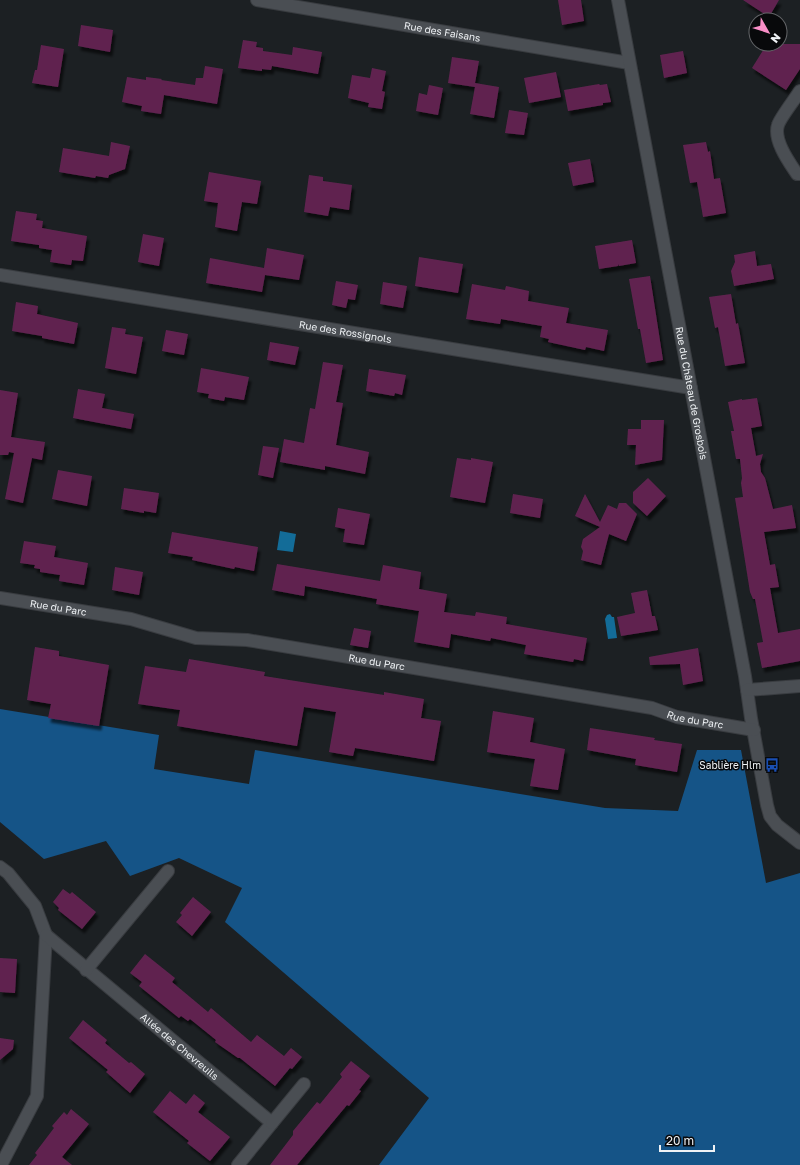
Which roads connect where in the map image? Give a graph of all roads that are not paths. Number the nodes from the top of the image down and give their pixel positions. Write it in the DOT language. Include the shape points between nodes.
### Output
graph roads {
  1 [pos="257,0"];
  2 [pos="618,0"];
  3 [pos="629,63"];
  4 [pos="800,91"];
  5 [pos="800,174"];
  6 [pos="0,275"];
  7 [pos="691,388"];
  8 [pos="0,598"];
  9 [pos="800,686"];
  10 [pos="747,690"];
  11 [pos="754,730"];
  12 [pos="800,843"];
  13 [pos="0,867"];
  14 [pos="168,871"];
  15 [pos="46,935"];
  16 [pos="86,970"];
  17 [pos="304,1084"];
  18 [pos="272,1123"];
  19 [pos="1,1165"];
  20 [pos="238,1165"];
  1 -- 3 [label="street, Rue des Faisans"];
  2 -- 3 [label="street, Rue du Château de Grosbois"];
  3 -- 7 [label="street, Rue du Château de Grosbois"];
  4 -- 5 [label="street" via="778,126 778,137 785,157 796,174"];
  6 -- 7 [label="street, Rue des Rossignols"];
  7 -- 10 [label="street, Rue du Château de Grosbois"];
  8 -- 11 [label="street, Rue du Parc" via="131,619 196,638 247,640 652,708 677,717"];
  9 -- 10 [label="street"];
  10 -- 11 [label="street, Rue du Château de Grosbois"];
  11 -- 12 [label="street, Rue du Château de Grosbois" via="770,816 777,825"];
  13 -- 15 [label="street, Allée des Chevreuils" via="35,906"];
  14 -- 16 [label="street"];
  15 -- 16 [label="street, Allée des Chevreuils"];
  15 -- 19 [label="street, Allée des Chevreuils" via="36,1096"];
  16 -- 18 [label="street, Allée des Chevreuils"];
  17 -- 18 [label="street"];
  18 -- 20 [label="street"];
}
